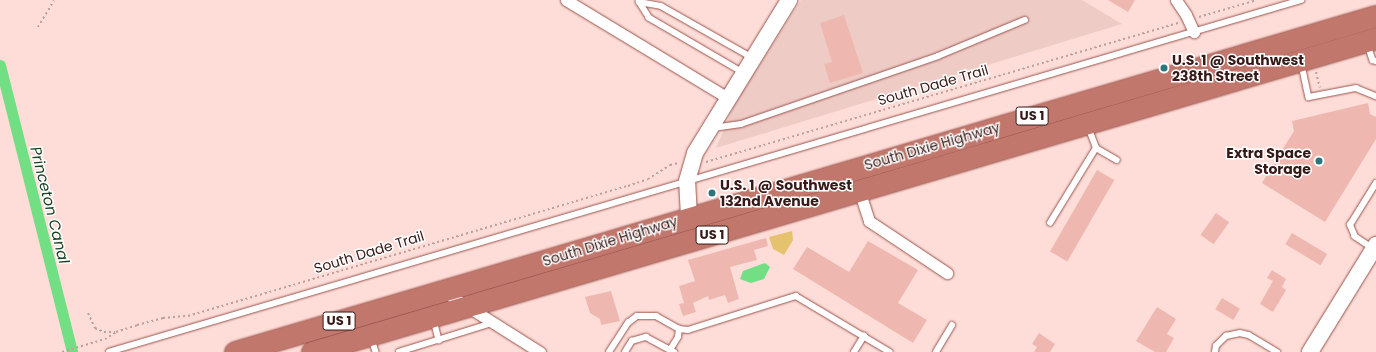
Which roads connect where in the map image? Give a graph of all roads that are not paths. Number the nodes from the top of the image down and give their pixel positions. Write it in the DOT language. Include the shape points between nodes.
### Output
graph roads {
  1 [pos="566,0"];
  2 [pos="1301,0"];
  3 [pos="787,1"];
  4 [pos="1179,1"];
  5 [pos="1376,16"];
  6 [pos="1025,20"];
  7 [pos="1194,32"];
  8 [pos="1371,40"];
  9 [pos="753,58"];
  10 [pos="1376,61"];
  11 [pos="1308,66"];
  12 [pos="744,73"];
  13 [pos="1376,96"];
  14 [pos="728,98"];
  15 [pos="1086,123"];
  16 [pos="709,128"];
  17 [pos="1096,148"];
  18 [pos="1117,160"];
  19 [pos="687,181"];
  20 [pos="1376,183"];
  21 [pos="859,190"];
  22 [pos="689,217"];
  23 [pos="1050,223"];
  24 [pos="1375,247"];
  25 [pos="947,273"];
  26 [pos="564,278"];
  27 [pos="444,290"];
  28 [pos="467,306"];
  29 [pos="373,311"];
  30 [pos="433,316"];
  31 [pos="494,323"];
  32 [pos="952,325"];
  33 [pos="682,330"];
  34 [pos="864,336"];
  35 [pos="439,340"];
  36 [pos="374,343"];
  37 [pos="344,347"];
  38 [pos="672,351"];
  39 [pos="109,352"];
  40 [pos="235,352"];
  41 [pos="272,352"];
  42 [pos="312,352"];
  43 [pos="399,352"];
  44 [pos="540,352"];
  45 [pos="609,352"];
  46 [pos="625,352"];
  47 [pos="854,352"];
  48 [pos="890,352"];
  49 [pos="936,352"];
  50 [pos="1215,352"];
  51 [pos="1277,352"];
  52 [pos="1310,352"];
  1 -- 14 [label="street"];
  2 -- 7 [label="lane"];
  3 -- 9 [label="street"];
  4 -- 7 [label="street"];
  5 -- 22 [label="highway, South Dixie Highway / US 1"];
  6 -- 16 [label="lane" via="938,56 777,112 741,124"];
  7 -- 19 [label="lane"];
  8 -- 10 [label="lane" via="1373,60"];
  8 -- 11 [label="highway, South Dixie Highway / US 1"];
  9 -- 12 [label="street"];
  9 -- 12 [label="lane" via="661,6 639,2 649,18"];
  11 -- 13 [label="lane" via="1309,96 1356,88"];
  11 -- 15 [label="highway, South Dixie Highway / US 1"];
  12 -- 14 [label="street"];
  14 -- 16 [label="street"];
  15 -- 17 [label="lane"];
  15 -- 21 [label="highway, South Dixie Highway / US 1"];
  16 -- 19 [label="street" via="695,153"];
  17 -- 18 [label="lane"];
  17 -- 23 [label="lane"];
  19 -- 22 [label="street"];
  19 -- 39 [label="lane"];
  20 -- 24 [label="lane" via="1350,225 1356,238"];
  21 -- 22 [label="highway" via="820,193 717,221 698,221"];
  21 -- 25 [label="street" via="869,221"];
  21 -- 26 [label="highway, South Dixie Highway / US 1"];
  22 -- 26 [label="highway" via="681,228 669,236 584,262"];
  22 -- 27 [label="highway, South Dixie Highway / US 1"];
  24 -- 52 [label="street"];
  26 -- 28 [label="highway, South Dixie Highway / US 1"];
  27 -- 28 [label="street"];
  27 -- 29 [label="highway, South Dixie Highway / US 1"];
  28 -- 30 [label="highway, South Dixie Highway / US 1"];
  28 -- 31 [label="street"];
  29 -- 40 [label="highway, South Dixie Highway / US 1"];
  29 -- 41 [label="highway" via="339,333"];
  30 -- 35 [label="lane"];
  30 -- 36 [label="highway, South Dixie Highway / US 1"];
  31 -- 35 [label="lane"];
  31 -- 44 [label="street"];
  32 -- 49 [label="lane"];
  33 -- 34 [label="lane" via="796,296"];
  33 -- 38 [label="lane"];
  33 -- 45 [label="lane" via="656,316 637,316 628,323"];
  34 -- 47 [label="lane"];
  34 -- 48 [label="lane"];
  35 -- 43 [label="lane"];
  36 -- 37 [label="highway, South Dixie Highway / US 1"];
  37 -- 42 [label="highway, South Dixie Highway / US 1"];
  38 -- 46 [label="lane" via="653,339 642,338 632,341"];
  50 -- 51 [label="lane" via="1216,346 1226,336 1240,333 1249,335"];
}
